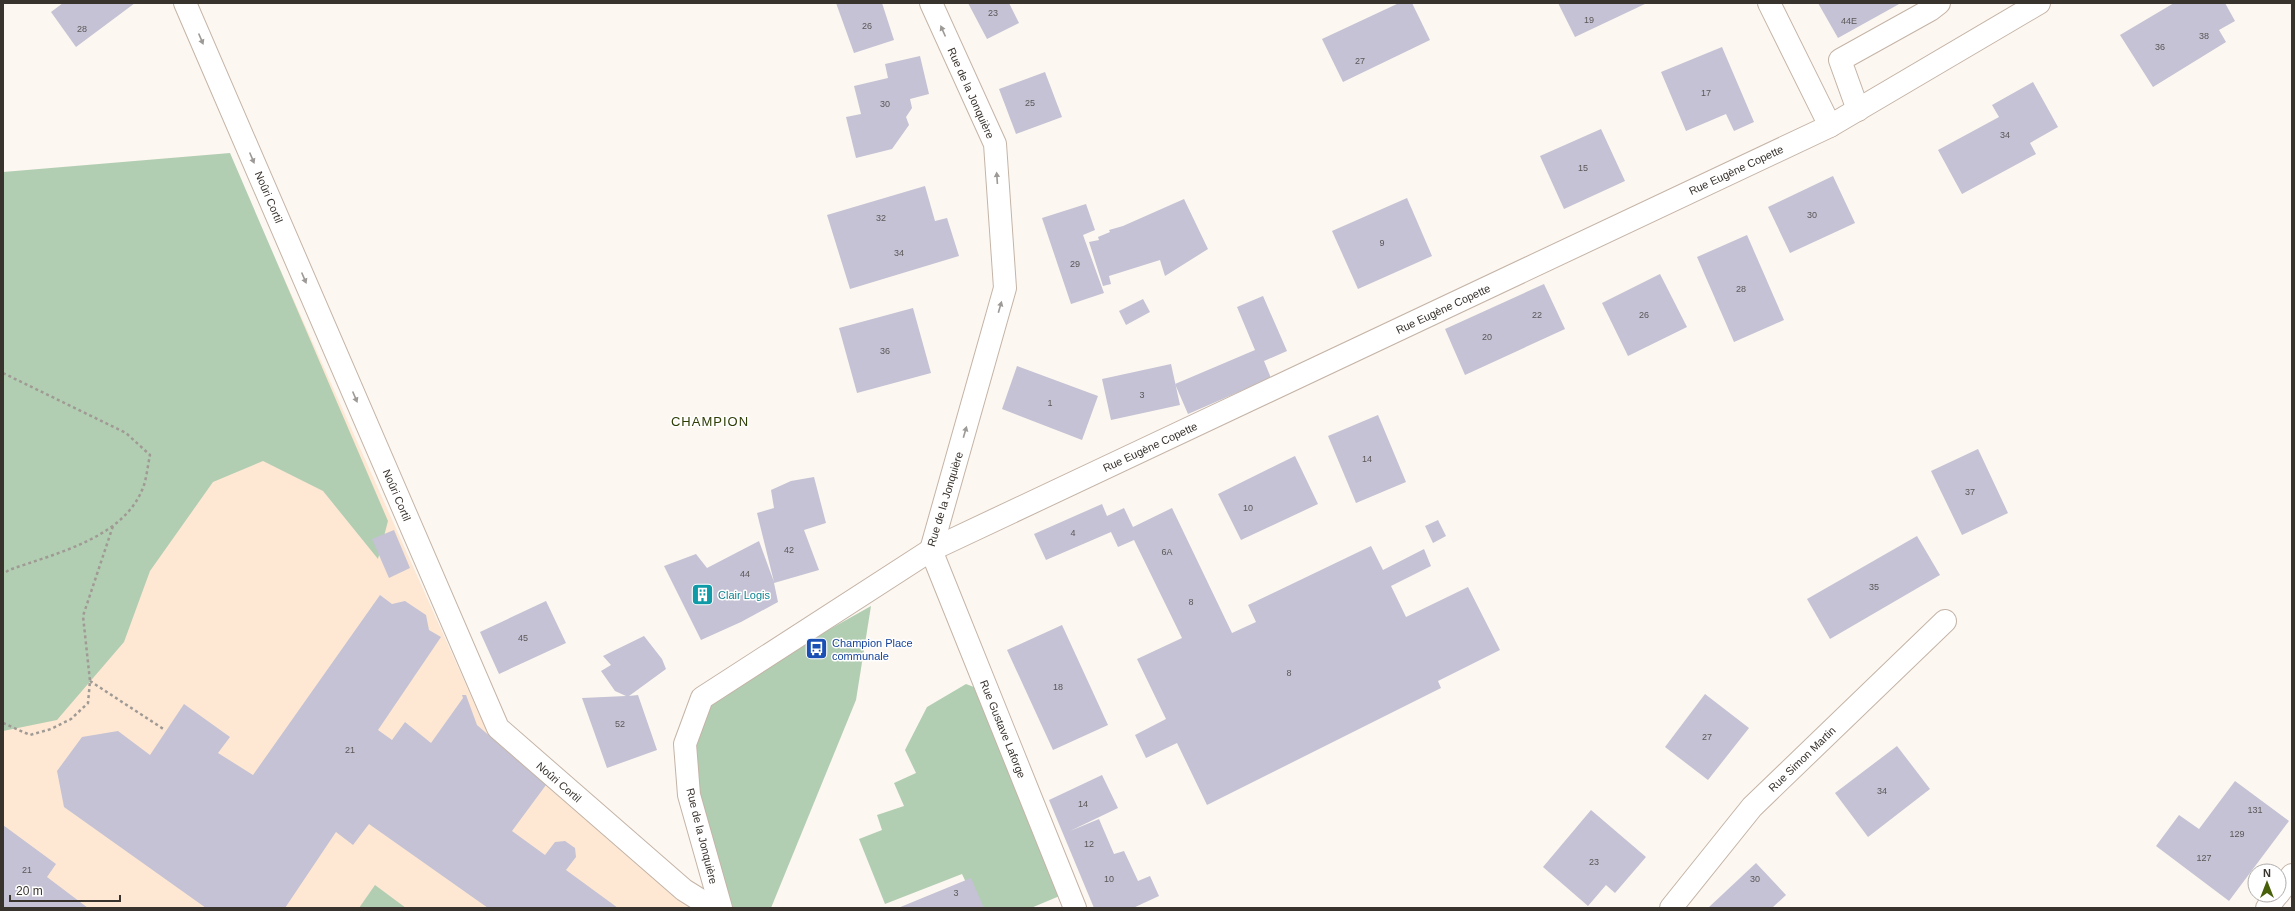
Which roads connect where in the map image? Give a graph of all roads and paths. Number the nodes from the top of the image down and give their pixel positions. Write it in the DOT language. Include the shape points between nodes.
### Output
graph roads {
  1 [pos="185,3"];
  2 [pos="931,3"];
  3 [pos="1768,3"];
  4 [pos="1939,3"];
  5 [pos="2040,3"];
  6 [pos="1858,110"];
  7 [pos="1830,126"];
  8 [pos="3,373"];
  9 [pos="113,525"];
  10 [pos="931,550"];
  11 [pos="3,574"];
  12 [pos="1945,622"];
  13 [pos="90,681"];
  14 [pos="3,723"];
  15 [pos="165,730"];
  16 [pos="713,908"];
  17 [pos="721,908"];
  18 [pos="1076,908"];
  19 [pos="1672,908"];
  1 -- 16 [label="street, Noûri Cortil, one-way" via="498,728 684,890"];
  10 -- 2 [label="street, Rue de la Jonquière, one-way" via="1005,288 994,144"];
  3 -- 7 [label="street"];
  4 -- 6 [label="street" via="1840,60"];
  5 -- 6 [label="street, Rue Eugène Copette"];
  6 -- 7 [label="street, Rue Eugène Copette"];
  7 -- 10 [label="street, Rue Eugène Copette"];
  8 -- 9 [label="path" via="64,400 126,433 150,455 144,485 129,510"];
  9 -- 11 [label="path" via="84,543"];
  9 -- 13 [label="path" via="83,616"];
  10 -- 17 [label="street, Rue de la Jonquière" via="702,698 685,744 689,795"];
  10 -- 18 [label="street, Rue Gustave Laforge"];
  12 -- 19 [label="street, Rue Simon Martin" via="1752,807"];
  13 -- 14 [label="path" via="88,703 71,719 52,729 30,735"];
  13 -- 15 [label="path"];
}
